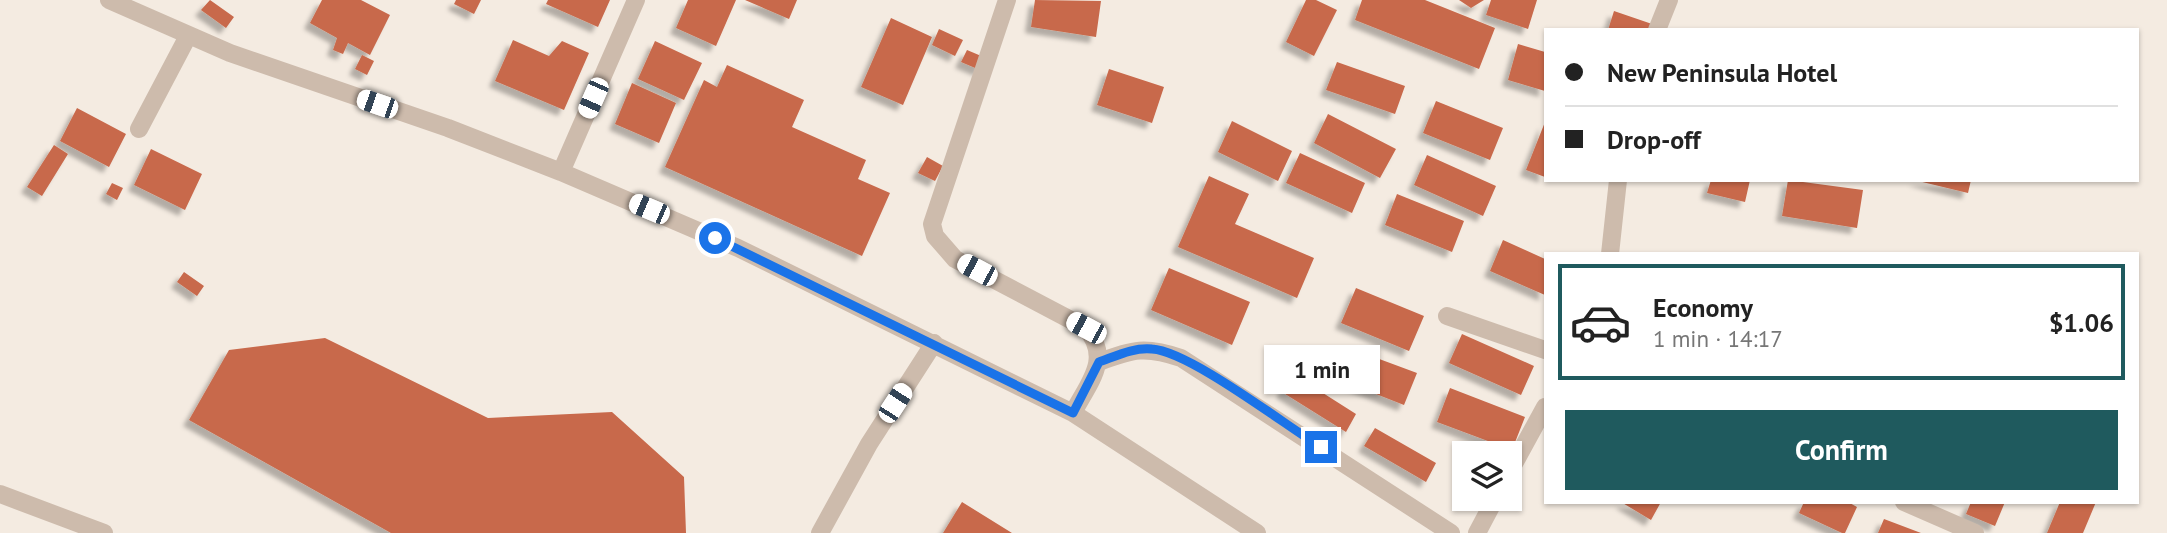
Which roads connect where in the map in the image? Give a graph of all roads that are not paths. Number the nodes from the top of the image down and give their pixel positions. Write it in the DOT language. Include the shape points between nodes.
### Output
graph roads {
  1 [pos="110,0"];
  2 [pos="636,0"];
  3 [pos="1007,0"];
  4 [pos="1670,0"];
  5 [pos="1658,28"];
  6 [pos="188,36"];
  7 [pos="139,129"];
  8 [pos="561,172"];
  9 [pos="1618,182"];
  10 [pos="1610,252"];
  11 [pos="1447,316"];
  12 [pos="934,343"];
  13 [pos="1544,350"];
  14 [pos="1099,362"];
  15 [pos="1544,409"];
  16 [pos="1073,413"];
  17 [pos="1522,449"];
  18 [pos="0,494"];
  19 [pos="1909,504"];
  20 [pos="1489,511"];
  21 [pos="104,533"];
  22 [pos="820,533"];
  23 [pos="1258,533"];
  24 [pos="1451,533"];
  25 [pos="1477,533"];
  26 [pos="1975,533"];
  1 -- 6 [label="street"];
  2 -- 8 [label="street"];
  3 -- 14 [label="street" via="935,213 935,236 955,258 1086,328 1098,342"];
  4 -- 5 [label="street"];
  6 -- 7 [label="street"];
  6 -- 8 [label="street"];
  8 -- 12 [label="street" via="737,247"];
  9 -- 10 [label="street"];
  11 -- 13 [label="street"];
  12 -- 16 [label="street"];
  12 -- 22 [label="street" via="869,443"];
  14 -- 16 [label="street"];
  14 -- 24 [label="street" via="1153,348 1181,358"];
  15 -- 17 [label="street"];
  16 -- 23 [label="street"];
  18 -- 21 [label="street"];
  19 -- 26 [label="street"];
  20 -- 25 [label="street"];
}
